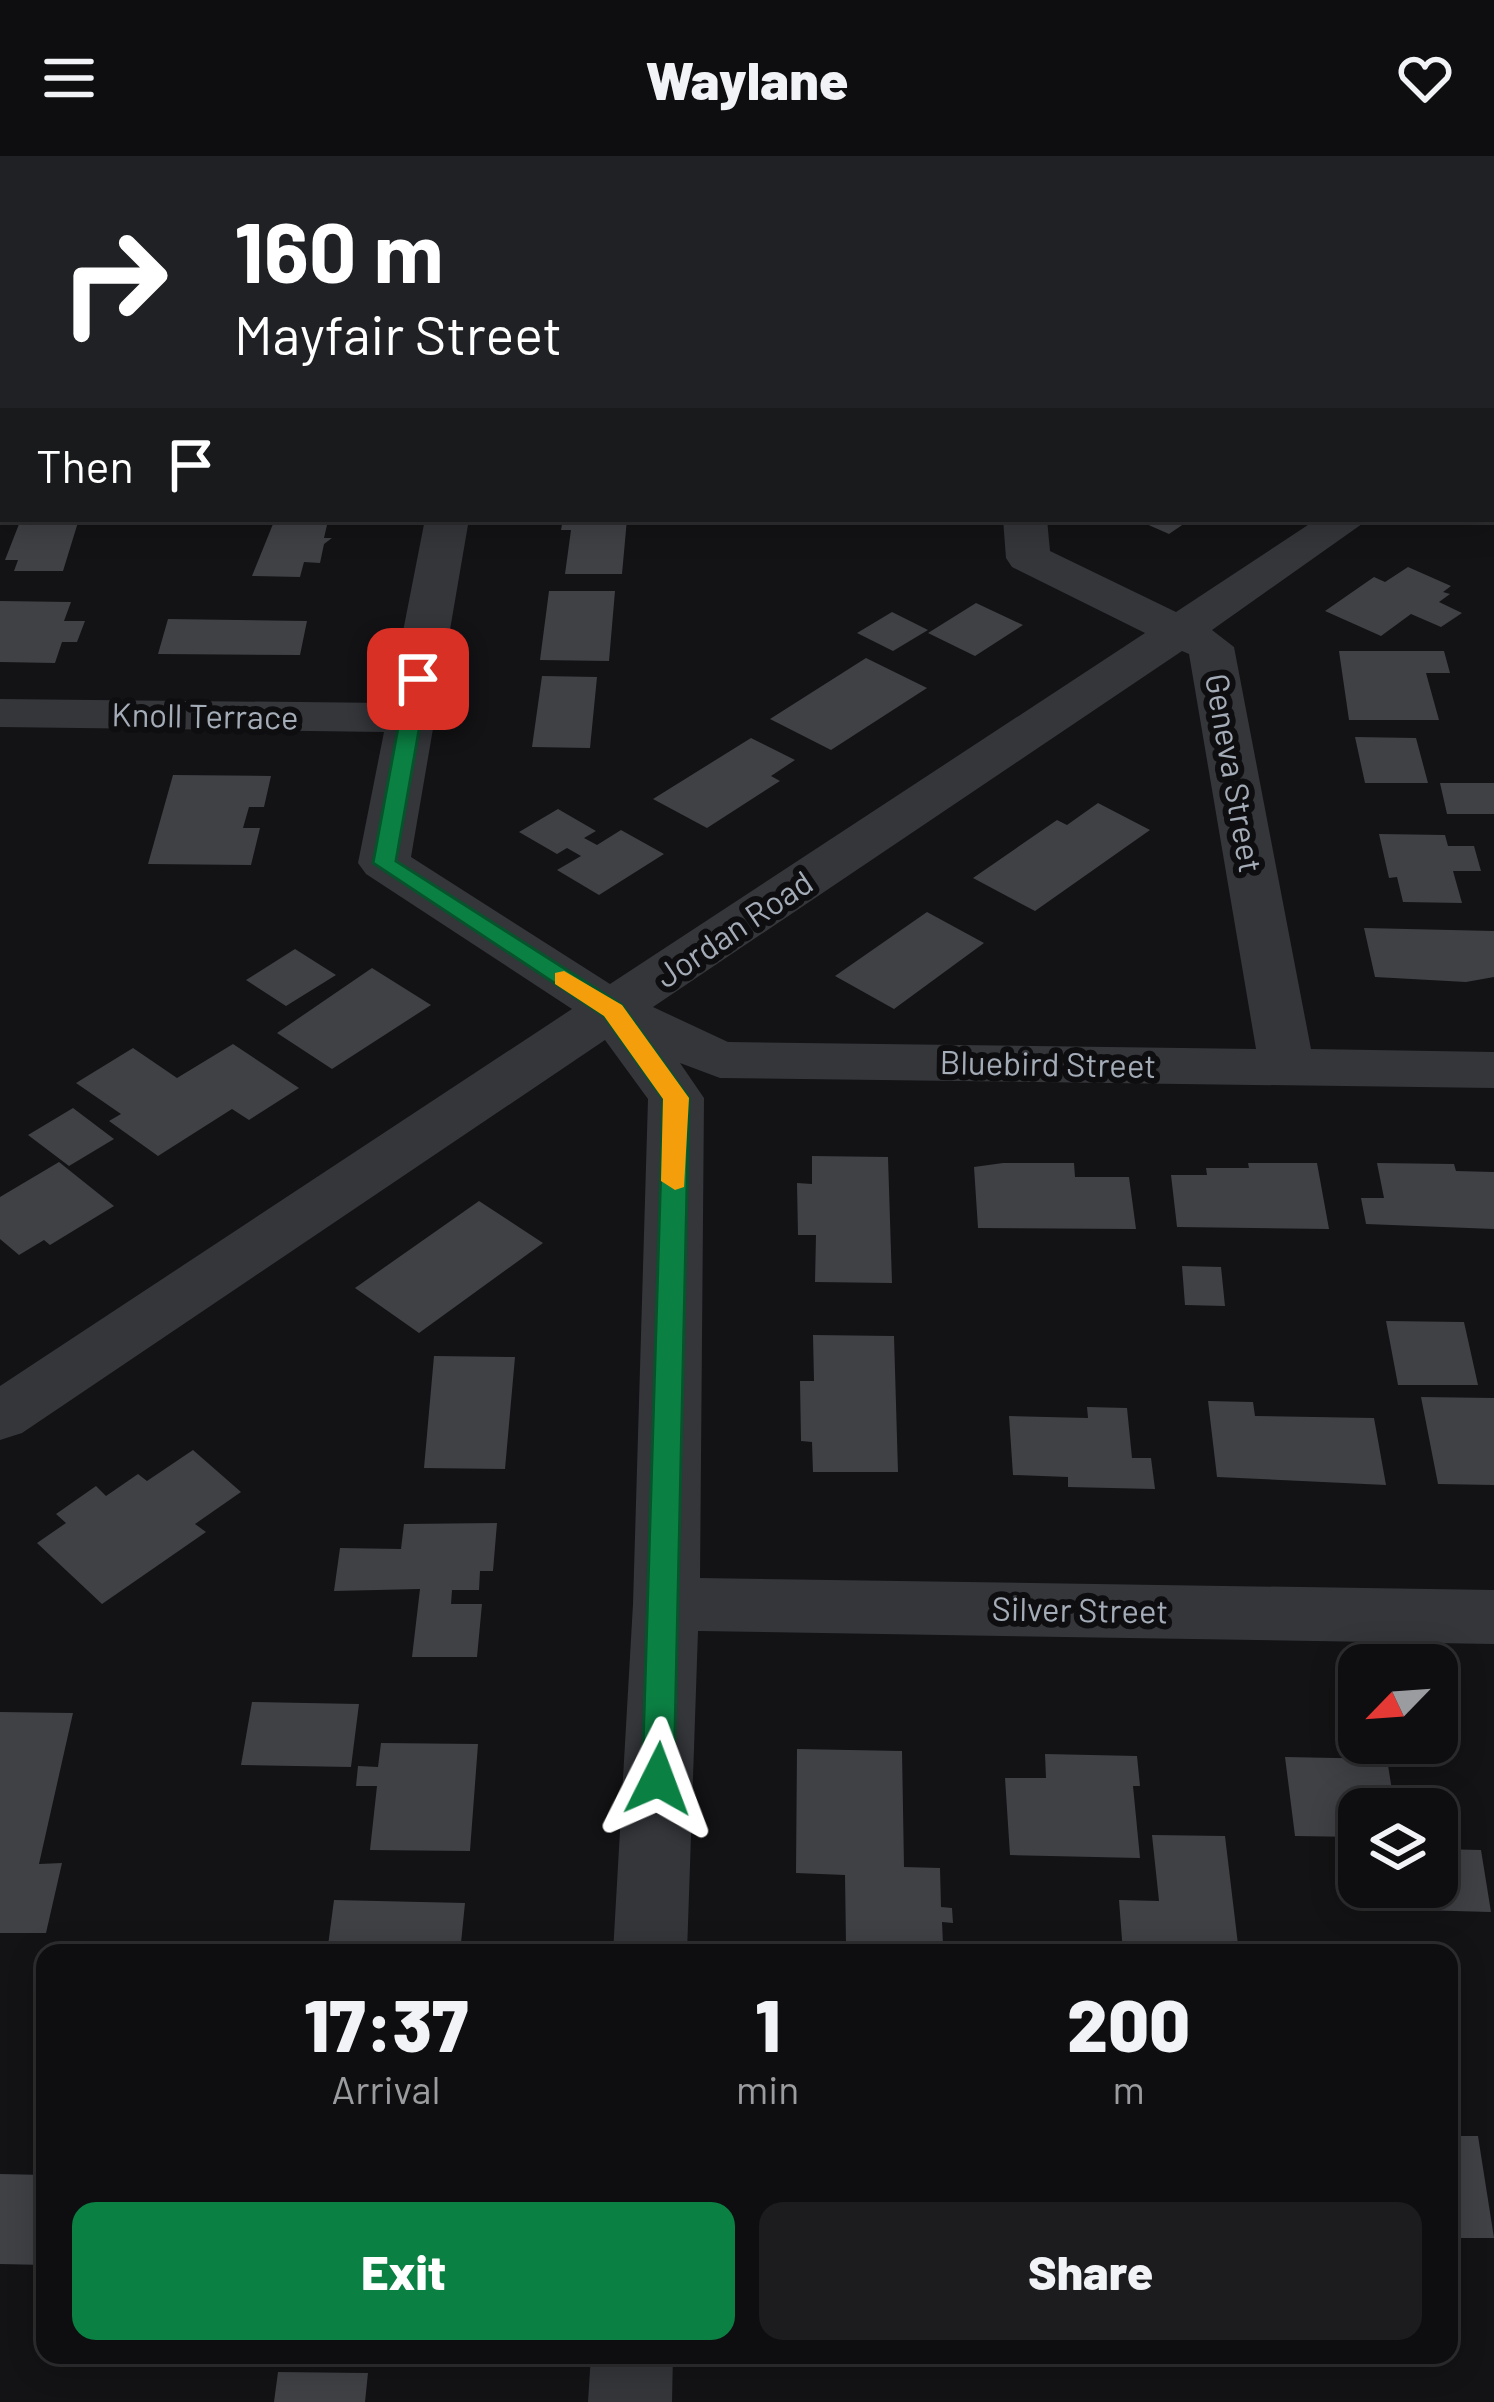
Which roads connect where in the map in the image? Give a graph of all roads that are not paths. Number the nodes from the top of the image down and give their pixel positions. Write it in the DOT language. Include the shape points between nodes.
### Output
graph roads {
  1 [pos="446,522"];
  2 [pos="1024,522"];
  3 [pos="1342,522"];
  4 [pos="1181,628"];
  5 [pos="0,713"];
  6 [pos="410,718"];
  7 [pos="613,1011"];
  8 [pos="1287,1067"];
  9 [pos="1494,1070"];
  10 [pos="0,1418"];
  11 [pos="666,1604"];
  12 [pos="1494,1617"];
  13 [pos="650,1944"];
  14 [pos="632,2364"];
  15 [pos="630,2402"];
  1 -- 6 [label="street"];
  2 -- 4 [label="street, Geneva Street" via="1028,558"];
  3 -- 4 [label="street, Jordan Road"];
  4 -- 7 [label="street, Jordan Road"];
  4 -- 8 [label="street, Geneva Street" via="1211,646"];
  5 -- 6 [label="street, Knoll Terrace"];
  6 -- 7 [label="street" via="384,863"];
  7 -- 8 [label="street, Bluebird Street" via="720,1060"];
  7 -- 10 [label="street, Jordan Road"];
  7 -- 11 [label="street" via="676,1098"];
  8 -- 9 [label="street, Bluebird Street"];
  11 -- 12 [label="street, Silver Street"];
  11 -- 13 [label="street"];
  14 -- 15 [label="street"];
}
